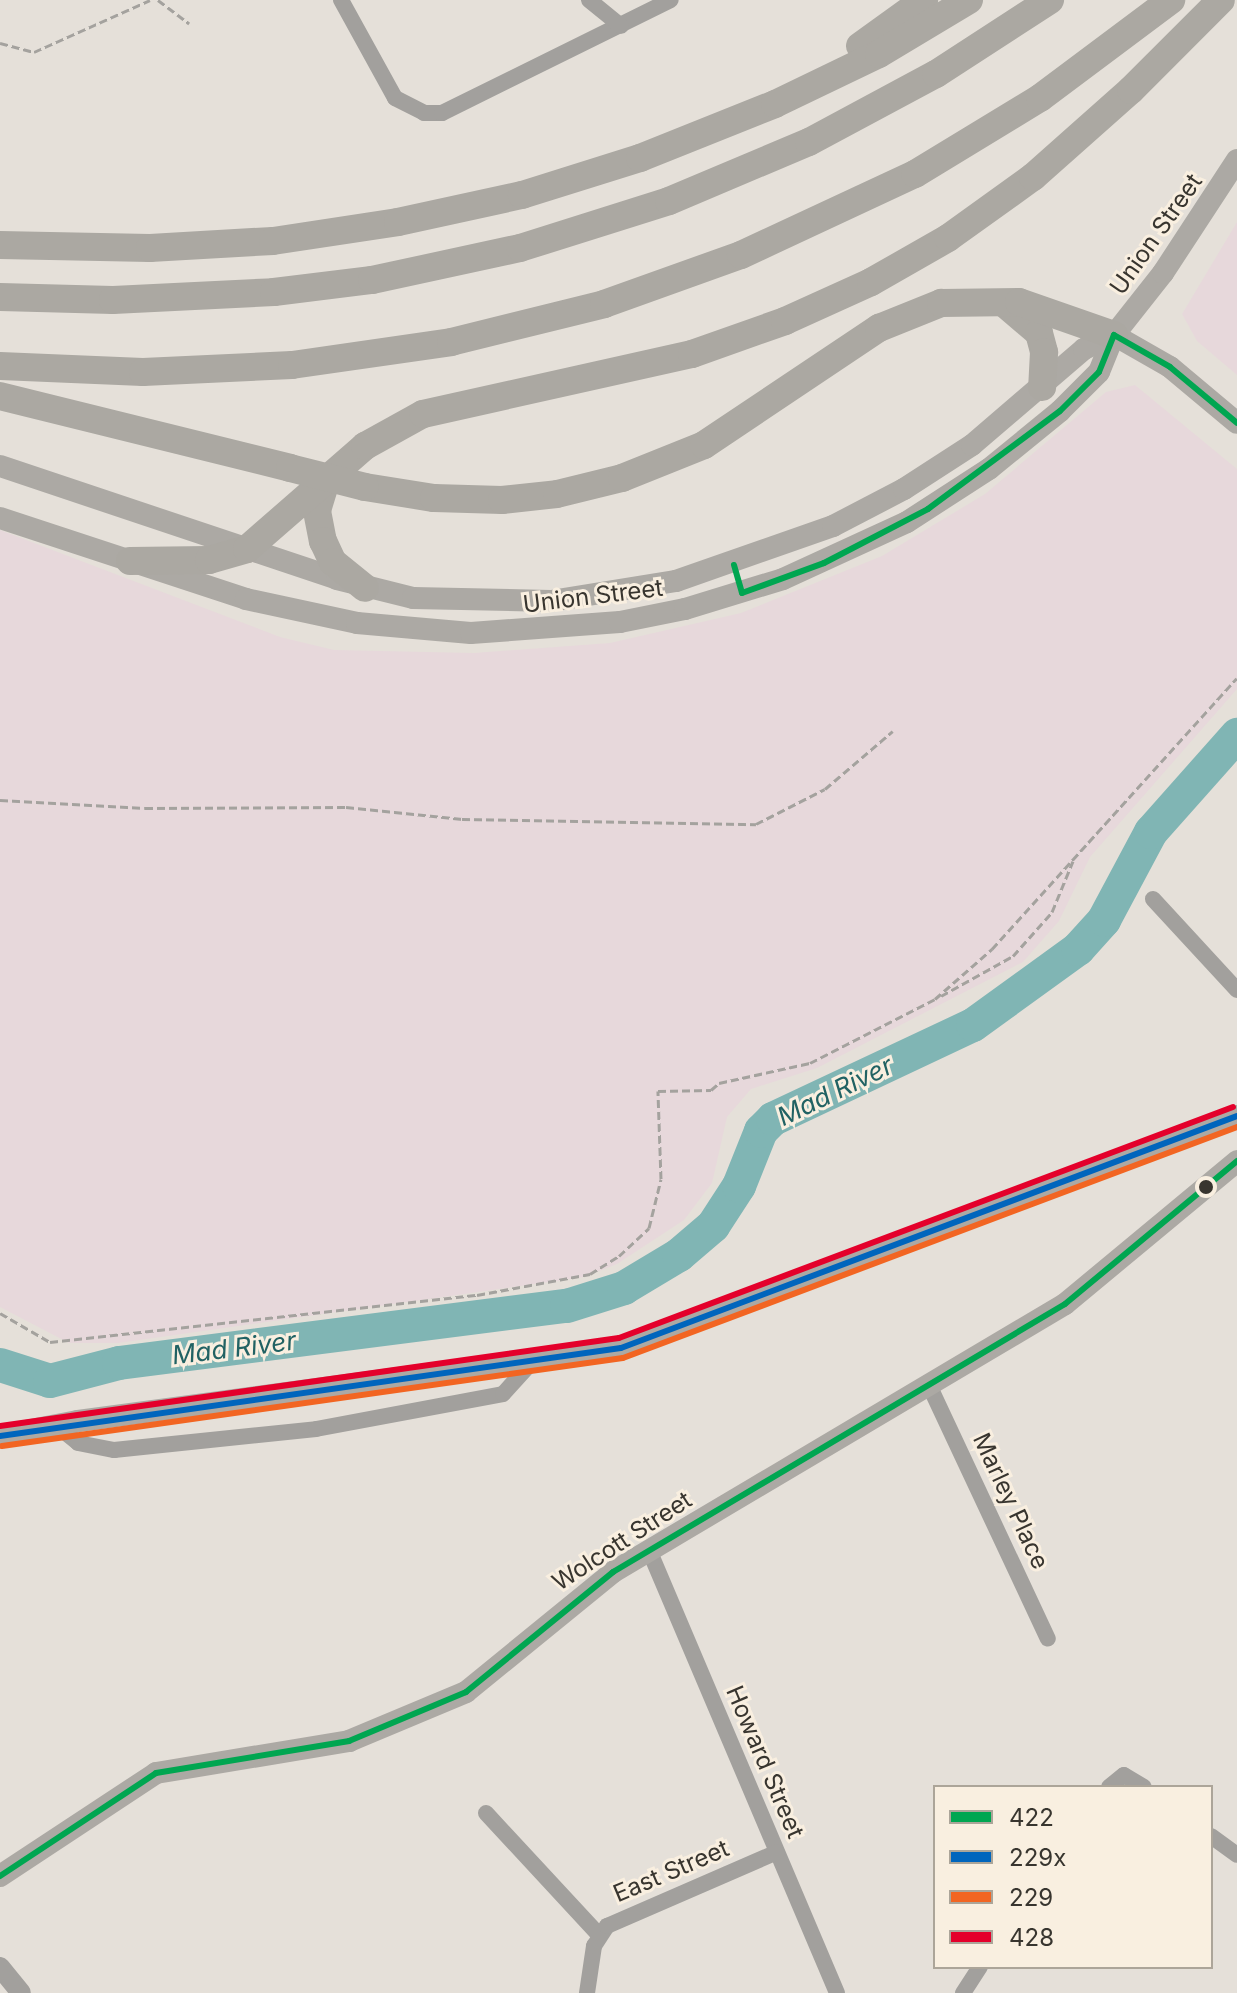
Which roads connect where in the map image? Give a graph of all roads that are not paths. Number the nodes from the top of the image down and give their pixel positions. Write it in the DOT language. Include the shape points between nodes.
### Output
graph roads {
  1 [pos="341,0"];
  2 [pos="589,0"];
  3 [pos="671,0"];
  4 [pos="924,0"];
  5 [pos="969,0"];
  6 [pos="1050,0"];
  7 [pos="1171,0"];
  8 [pos="1221,0"];
  9 [pos="621,26"];
  10 [pos="671,146"];
  11 [pos="1237,160"];
  12 [pos="0,245"];
  13 [pos="0,297"];
  14 [pos="996,299"];
  15 [pos="1114,335"];
  16 [pos="0,366"];
  17 [pos="1042,387"];
  18 [pos="0,396"];
  19 [pos="1237,423"];
  20 [pos="0,466"];
  21 [pos="331,475"];
  22 [pos="0,518"];
  23 [pos="247,549"];
  24 [pos="130,561"];
  25 [pos="734,565"];
  26 [pos="365,588"];
  27 [pos="742,593"];
  28 [pos="1153,899"];
  29 [pos="1237,990"];
  30 [pos="1237,1116"];
  31 [pos="1237,1161"];
  32 [pos="532,1362"];
  33 [pos="929,1385"];
  34 [pos="56,1425"];
  35 [pos="0,1436"];
  36 [pos="649,1550"];
  37 [pos="1048,1639"];
  38 [pos="486,1813"];
  39 [pos="1213,1837"];
  40 [pos="777,1852"];
  41 [pos="1237,1855"];
  42 [pos="0,1876"];
  43 [pos="599,1935"];
  44 [pos="0,1967"];
  45 [pos="979,1969"];
  46 [pos="21,1993"];
  47 [pos="587,1993"];
  48 [pos="837,1993"];
  49 [pos="963,1993"];
  1 -- 9 [label="street" via="395,98 424,113 460,107"];
  2 -- 9 [label="street"];
  3 -- 9 [label="street"];
  4 -- 10 [label="highway" via="838,59 708,121"];
  5 -- 10 [label="highway" via="859,65"];
  6 -- 13 [label="highway" via="936,74 809,142 669,201 520,248 416,272 274,292 113,300"];
  7 -- 16 [label="highway" via="1040,98 915,174 741,255 604,304 451,342 292,365 143,372"];
  8 -- 21 [label="highway" via="1055,159 974,221 896,269 785,321 692,354 423,414 365,446"];
  10 -- 12 [label="highway" via="499,201 310,237 150,248"];
  11 -- 15 [label="main road, Union Street" via="1163,273"];
  14 -- 15 [label="highway" via="1054,311"];
  14 -- 17 [label="highway" via="1026,317 1039,333"];
  14 -- 18 [label="highway, bridge" via="951,301 903,315 730,430 622,478 557,494 502,500 434,498 365,487"];
  15 -- 17 [label="main road, Union Street" via="1084,349"];
  15 -- 19 [label="main road" via="1170,367"];
  15 -- 27 [label="main road, Union Street" via="1105,365 1086,386 968,484 852,550"];
  17 -- 25 [label="main road, Union Street" via="963,451 904,489 833,526"];
  20 -- 23 [label="main road, Union Street"];
  21 -- 23 [label="highway"];
  21 -- 26 [label="highway" via="319,498 320,531 333,562"];
  22 -- 24 [label="main road, Union Street"];
  23 -- 24 [label="highway" via="209,560"];
  23 -- 26 [label="main road, Union Street"];
  24 -- 27 [label="main road, Union Street" via="304,613 430,631 598,625"];
  25 -- 26 [label="main road, Union Street" via="630,591 529,602 435,601"];
  25 -- 27 [label="main road"];
  28 -- 29 [label="street"];
  30 -- 32 [label="main road" via="649,1339"];
  31 -- 33 [label="main road, Wolcott Street" via="1081,1292"];
  32 -- 34 [label="main road"];
  32 -- 34 [label="street" via="503,1394 330,1428 114,1450 78,1443"];
  33 -- 36 [label="main road, Wolcott Street"];
  33 -- 37 [label="street, Marley Place"];
  34 -- 35 [label="main road"];
  36 -- 40 [label="street, Howard Street"];
  36 -- 42 [label="main road, Wolcott Street" via="589,1588 490,1676 448,1701 349,1741 156,1773"];
  38 -- 43 [label="street"];
  39 -- 41 [label="street"];
  40 -- 43 [label="street, East Street" via="617,1921"];
  40 -- 48 [label="street, Howard Street"];
  43 -- 47 [label="street, East Street"];
  44 -- 46 [label="street"];
  45 -- 49 [label="street"];
}
